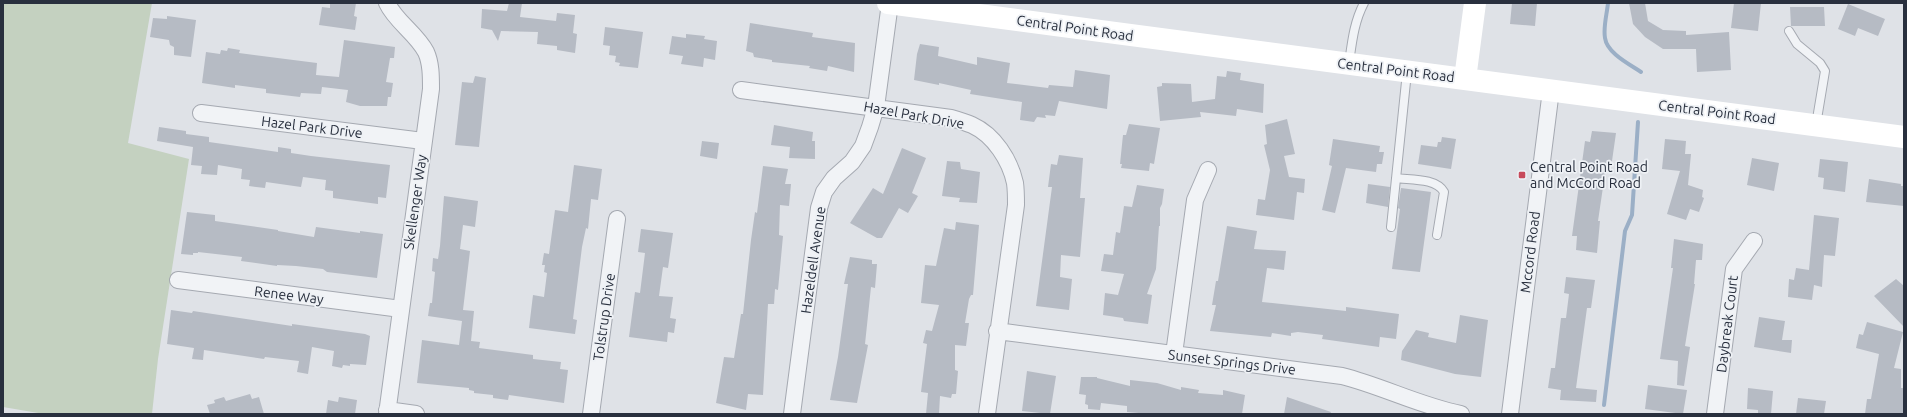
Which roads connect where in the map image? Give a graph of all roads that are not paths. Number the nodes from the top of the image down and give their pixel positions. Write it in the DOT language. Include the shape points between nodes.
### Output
graph roads {
  1 [pos="387,3"];
  2 [pos="889,3"];
  3 [pos="1364,3"];
  4 [pos="1475,3"];
  5 [pos="1789,31"];
  6 [pos="1349,64"];
  7 [pos="1407,72"];
  8 [pos="1465,79"];
  9 [pos="741,90"];
  10 [pos="1551,90"];
  11 [pos="876,107"];
  12 [pos="201,113"];
  13 [pos="1816,125"];
  14 [pos="1904,137"];
  15 [pos="423,142"];
  16 [pos="1208,170"];
  17 [pos="1396,178"];
  18 [pos="617,219"];
  19 [pos="1391,226"];
  20 [pos="1437,235"];
  21 [pos="1754,241"];
  22 [pos="178,280"];
  23 [pos="401,309"];
  24 [pos="998,331"];
  25 [pos="1174,354"];
  26 [pos="387,412"];
  27 [pos="416,414"];
  28 [pos="591,414"];
  29 [pos="792,414"];
  30 [pos="987,414"];
  31 [pos="1461,414"];
  32 [pos="1510,414"];
  33 [pos="1715,414"];
  1 -- 15 [label="street, Skellenger Way" via="394,15 421,44 429,63 431,89"];
  2 -- 6 [label="street, Central Point Road"];
  2 -- 11 [label="street, Hazeldell Avenue"];
  3 -- 6 [label="lane" via="1353,31"];
  4 -- 8 [label="street"];
  5 -- 13 [label="lane" via="1797,44 1820,63 1825,71"];
  6 -- 7 [label="street, Central Point Road"];
  7 -- 8 [label="street, Central Point Road"];
  7 -- 17 [label="lane"];
  8 -- 10 [label="street, Central Point Road"];
  9 -- 11 [label="street, Hazel Park Drive"];
  10 -- 13 [label="street, Central Point Road"];
  10 -- 32 [label="street, Mccord Road"];
  11 -- 24 [label="street, Hazel Park Drive" via="951,118 972,125 1000,150 1009,165 1015,184 1016,205"];
  11 -- 29 [label="street, Hazeldell Avenue" via="863,146 852,162 827,187 819,208"];
  12 -- 15 [label="street, Hazel Park Drive"];
  13 -- 14 [label="street, Central Point Road"];
  15 -- 23 [label="street, Skellenger Way"];
  16 -- 25 [label="street" via="1195,200"];
  17 -- 19 [label="lane"];
  17 -- 20 [label="lane" via="1430,182 1440,186 1444,192"];
  18 -- 28 [label="street, Tolstrup Drive"];
  21 -- 33 [label="street, Daybreak Court" via="1734,269"];
  22 -- 23 [label="street, Renee Way"];
  23 -- 26 [label="street, Skellenger Way"];
  24 -- 25 [label="street, Sunset Springs Drive"];
  24 -- 30 [label="street, Hazel Park Drive"];
  25 -- 31 [label="street, Sunset Springs Drive" via="1342,376 1441,410"];
  26 -- 27 [label="street"];
}
